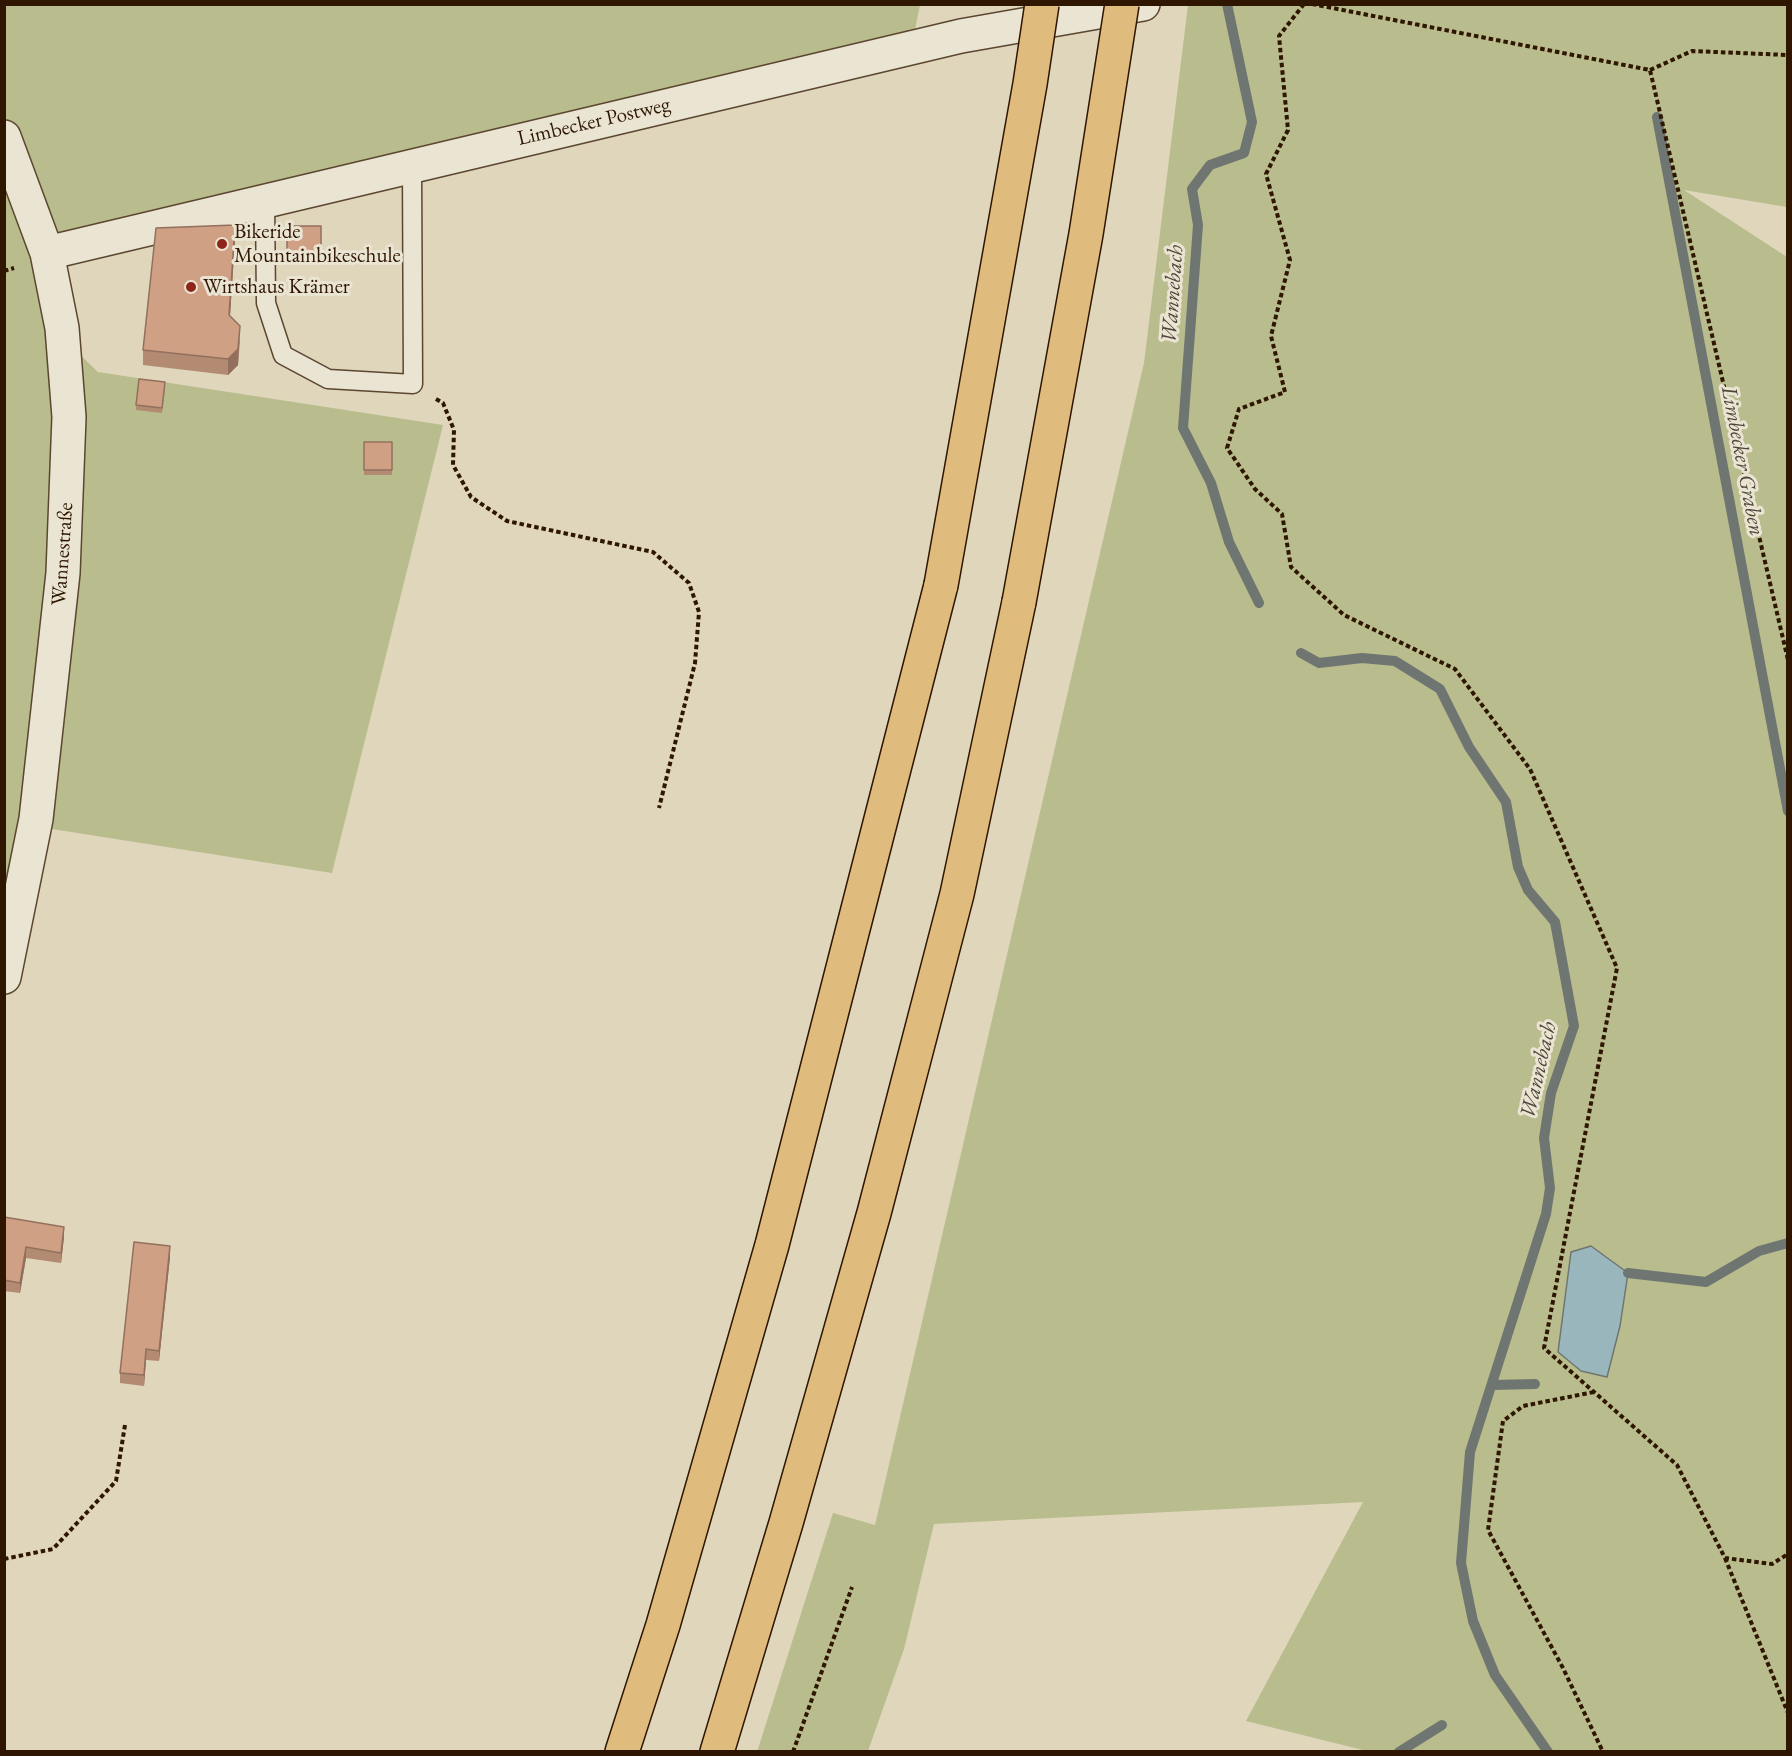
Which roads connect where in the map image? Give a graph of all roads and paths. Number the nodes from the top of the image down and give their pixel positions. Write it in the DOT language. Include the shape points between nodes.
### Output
graph roads {
  1 [pos="1042,4"];
  2 [pos="1122,4"];
  3 [pos="1143,4"];
  4 [pos="1304,4"];
  5 [pos="1312,4"];
  6 [pos="1788,55"];
  7 [pos="1650,70"];
  8 [pos="4,137"];
  9 [pos="412,164"];
  10 [pos="265,200"];
  11 [pos="47,253"];
  12 [pos="413,384"];
  13 [pos="1788,660"];
  14 [pos="659,808"];
  15 [pos="4,977"];
  16 [pos="1594,1392"];
  17 [pos="125,1425"];
  18 [pos="1788,1554"];
  19 [pos="1725,1558"];
  20 [pos="4,1559"];
  21 [pos="852,1587"];
  22 [pos="1788,1713"];
  23 [pos="622,1752"];
  24 [pos="717,1752"];
  25 [pos="793,1752"];
  26 [pos="1603,1752"];
  1 -- 23 [label="highway, bridge" via="941,585 772,1245 663,1625"];
  2 -- 24 [label="highway, bridge" via="1086,234 1019,602 957,894 877,1202"];
  3 -- 9 [label="street, Limbecker Postweg" via="961,36"];
  4 -- 16 [label="path" via="1279,36 1288,130 1266,174 1290,260 1271,336 1285,392 1239,409 1227,448 1255,489 1282,514 1290,567 1344,615 1455,669 1524,760 1617,968 1544,1348"];
  5 -- 7 [label="path"];
  6 -- 7 [label="path" via="1692,51"];
  7 -- 13 [label="path"];
  8 -- 11 [label="street, Wannestraße"];
  9 -- 10 [label="street, Limbecker Postweg"];
  9 -- 12 [label="lane"];
  10 -- 11 [label="street, Limbecker Postweg"];
  10 -- 12 [label="lane" via="266,303 283,355 328,379"];
  11 -- 15 [label="street, Wannestraße" via="62,328 69,417 63,573 36,819"];
  12 -- 14 [label="path" via="442,403 454,430 453,465 471,496 507,522 653,552 689,583 699,612 695,663"];
  16 -- 19 [label="path" via="1677,1465"];
  16 -- 26 [label="path" via="1523,1406 1503,1420 1488,1530 1563,1668"];
  17 -- 20 [label="path" via="116,1481 53,1549"];
  18 -- 19 [label="path" via="1772,1564"];
  19 -- 22 [label="path"];
  21 -- 25 [label="path"];
}
